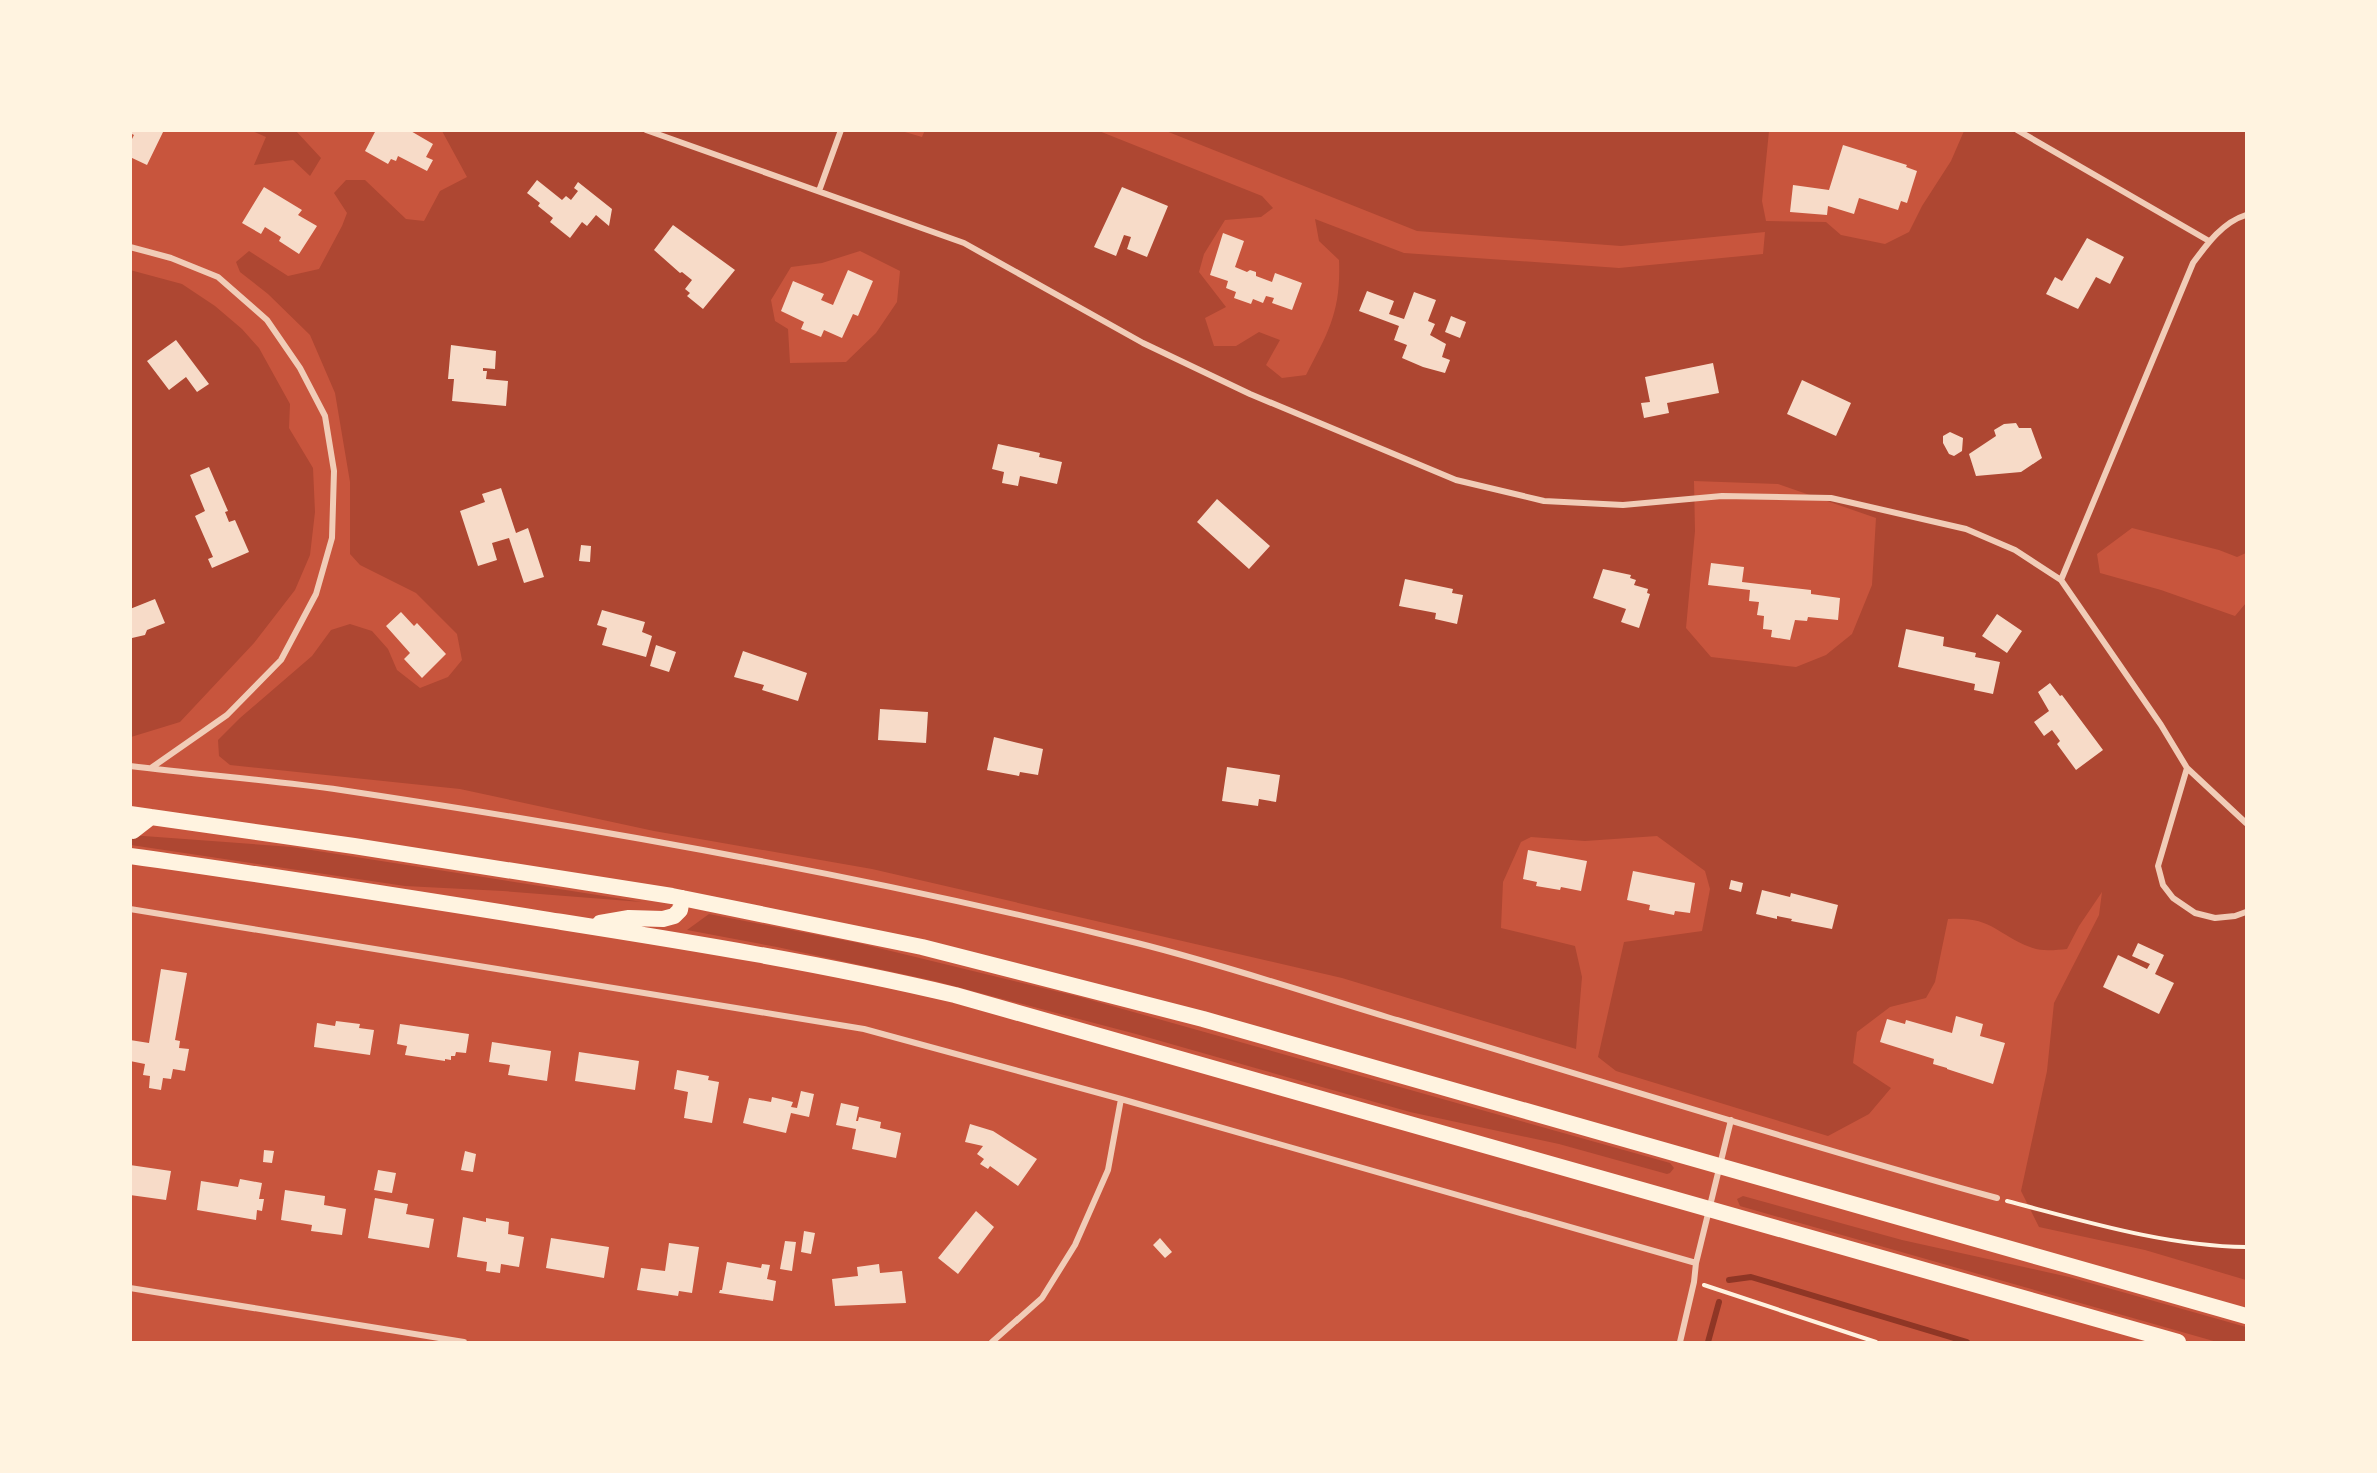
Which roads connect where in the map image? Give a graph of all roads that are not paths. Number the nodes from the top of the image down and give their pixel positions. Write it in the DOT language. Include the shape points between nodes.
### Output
graph roads {
  1 [pos="646,130"];
  2 [pos="841,130"];
  3 [pos="2017,130"];
  4 [pos="819,191"];
  5 [pos="2247,215"];
  6 [pos="2209,241"];
  7 [pos="130,247"];
  8 [pos="2061,580"];
  9 [pos="130,766"];
  10 [pos="2187,768"];
  11 [pos="151,769"];
  12 [pos="130,814"];
  13 [pos="151,818"];
  14 [pos="2247,823"];
  15 [pos="130,830"];
  16 [pos="130,856"];
  17 [pos="682,898"];
  18 [pos="130,909"];
  19 [pos="2247,912"];
  20 [pos="585,926"];
  21 [pos="1121,1100"];
  22 [pos="1731,1119"];
  23 [pos="1719,1166"];
  24 [pos="1997,1198"];
  25 [pos="1709,1209"];
  26 [pos="1696,1263"];
  27 [pos="130,1288"];
  28 [pos="2247,1316"];
  29 [pos="464,1342"];
  30 [pos="992,1342"];
  31 [pos="1680,1342"];
  32 [pos="2178,1342"];
  1 -- 4 [label="street"];
  2 -- 4 [label="street"];
  3 -- 6 [label="street"];
  4 -- 8 [label="street" via="964,243 1143,342 1250,394 1456,480 1544,501 1623,505 1722,496 1832,498 1966,529 2015,550"];
  5 -- 6 [label="street" via="2236,218"];
  6 -- 8 [label="street" via="2193,263"];
  7 -- 11 [label="street" via="218,277 267,320 300,368 325,416 334,471 332,538 316,594 281,660 227,715"];
  8 -- 10 [label="street"];
  9 -- 11 [label="street"];
  10 -- 14 [label="street"];
  10 -- 19 [label="street" via="2158,866 2163,885 2173,898 2195,913 2215,918"];
  11 -- 22 [label="street" via="335,789 582,827 963,901 1143,945"];
  12 -- 13 [label="highway"];
  13 -- 15 [label="highway"];
  13 -- 17 [label="highway"];
  16 -- 20 [label="highway"];
  17 -- 20 [label="highway" via="677,914 663,919 629,918"];
  17 -- 23 [label="highway" via="867,934 1068,983"];
  18 -- 21 [label="street" via="864,1029"];
  20 -- 25 [label="highway" via="771,956 955,995"];
  21 -- 26 [label="street"];
  21 -- 30 [label="street" via="1108,1170 1075,1245 1042,1298"];
  22 -- 23 [label="street"];
  22 -- 24 [label="street"];
  23 -- 25 [label="street"];
  23 -- 28 [label="highway"];
  25 -- 26 [label="street"];
  25 -- 32 [label="highway"];
  26 -- 31 [label="street"];
  27 -- 29 [label="street"];
}
